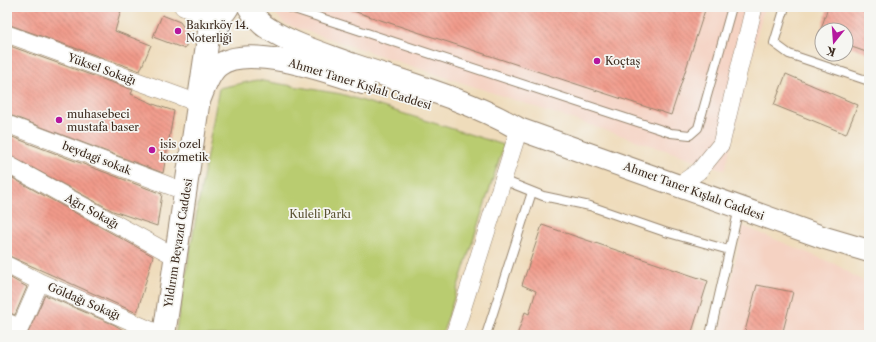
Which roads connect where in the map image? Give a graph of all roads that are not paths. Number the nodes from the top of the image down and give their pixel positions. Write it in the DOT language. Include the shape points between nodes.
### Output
graph roads {
  1 [pos="183,7"];
  2 [pos="249,7"];
  3 [pos="288,7"];
  4 [pos="732,7"];
  5 [pos="754,7"];
  6 [pos="785,7"];
  7 [pos="218,11"];
  8 [pos="7,34"];
  9 [pos="869,82"];
  10 [pos="198,103"];
  11 [pos="7,124"];
  12 [pos="519,129"];
  13 [pos="7,164"];
  14 [pos="503,180"];
  15 [pos="679,185"];
  16 [pos="186,192"];
  17 [pos="532,192"];
  18 [pos="739,207"];
  19 [pos="825,238"];
  20 [pos="730,250"];
  21 [pos="869,251"];
  22 [pos="176,257"];
  23 [pos="7,265"];
  24 [pos="869,266"];
  25 [pos="40,282"];
  26 [pos="7,322"];
  27 [pos="163,335"];
  28 [pos="454,335"];
  29 [pos="486,335"];
  30 [pos="710,335"];
  1 -- 7 [label="street"];
  2 -- 12 [label="main road, Ahmet Taner Kışlalı Caddesi" via="268,29 289,40 478,108"];
  3 -- 4 [label="lane" via="671,133 690,135 698,128"];
  5 -- 15 [label="street" via="721,144 700,171"];
  6 -- 9 [label="lane" via="774,43 789,54"];
  7 -- 10 [label="main road, Yıldırım Beyazıd Caddesi"];
  8 -- 10 [label="street, Yüksel Sokağı"];
  10 -- 12 [label="main road, Ahmet Taner Kışlalı Caddesi" via="209,78 218,66 232,59 267,58 288,61 340,76 489,125"];
  10 -- 16 [label="main road, Yıldırım Beyazıd Caddesi"];
  11 -- 16 [label="street, beydagi sokak"];
  12 -- 14 [label="street"];
  12 -- 15 [label="main road, Ahmet Taner Kışlalı Caddesi"];
  13 -- 22 [label="street, Ağrı Sokağı"];
  14 -- 17 [label="lane"];
  14 -- 28 [label="street"];
  15 -- 18 [label="main road, Ahmet Taner Kışlalı Caddesi"];
  16 -- 22 [label="main road, Yıldırım Beyazıd Caddesi"];
  17 -- 20 [label="lane" via="590,206 665,232"];
  17 -- 29 [label="lane"];
  18 -- 19 [label="main road, Ahmet Taner Kışlalı Caddesi"];
  18 -- 20 [label="lane"];
  19 -- 21 [label="main road, Ahmet Taner Kışlalı Caddesi"];
  19 -- 24 [label="main road"];
  20 -- 30 [label="lane"];
  22 -- 27 [label="main road, Yıldırım Beyazıd Caddesi"];
  23 -- 25 [label="street, Göldağı Sokağı"];
  25 -- 26 [label="street" via="20,328"];
  25 -- 27 [label="street, Göldağı Sokağı"];
}
